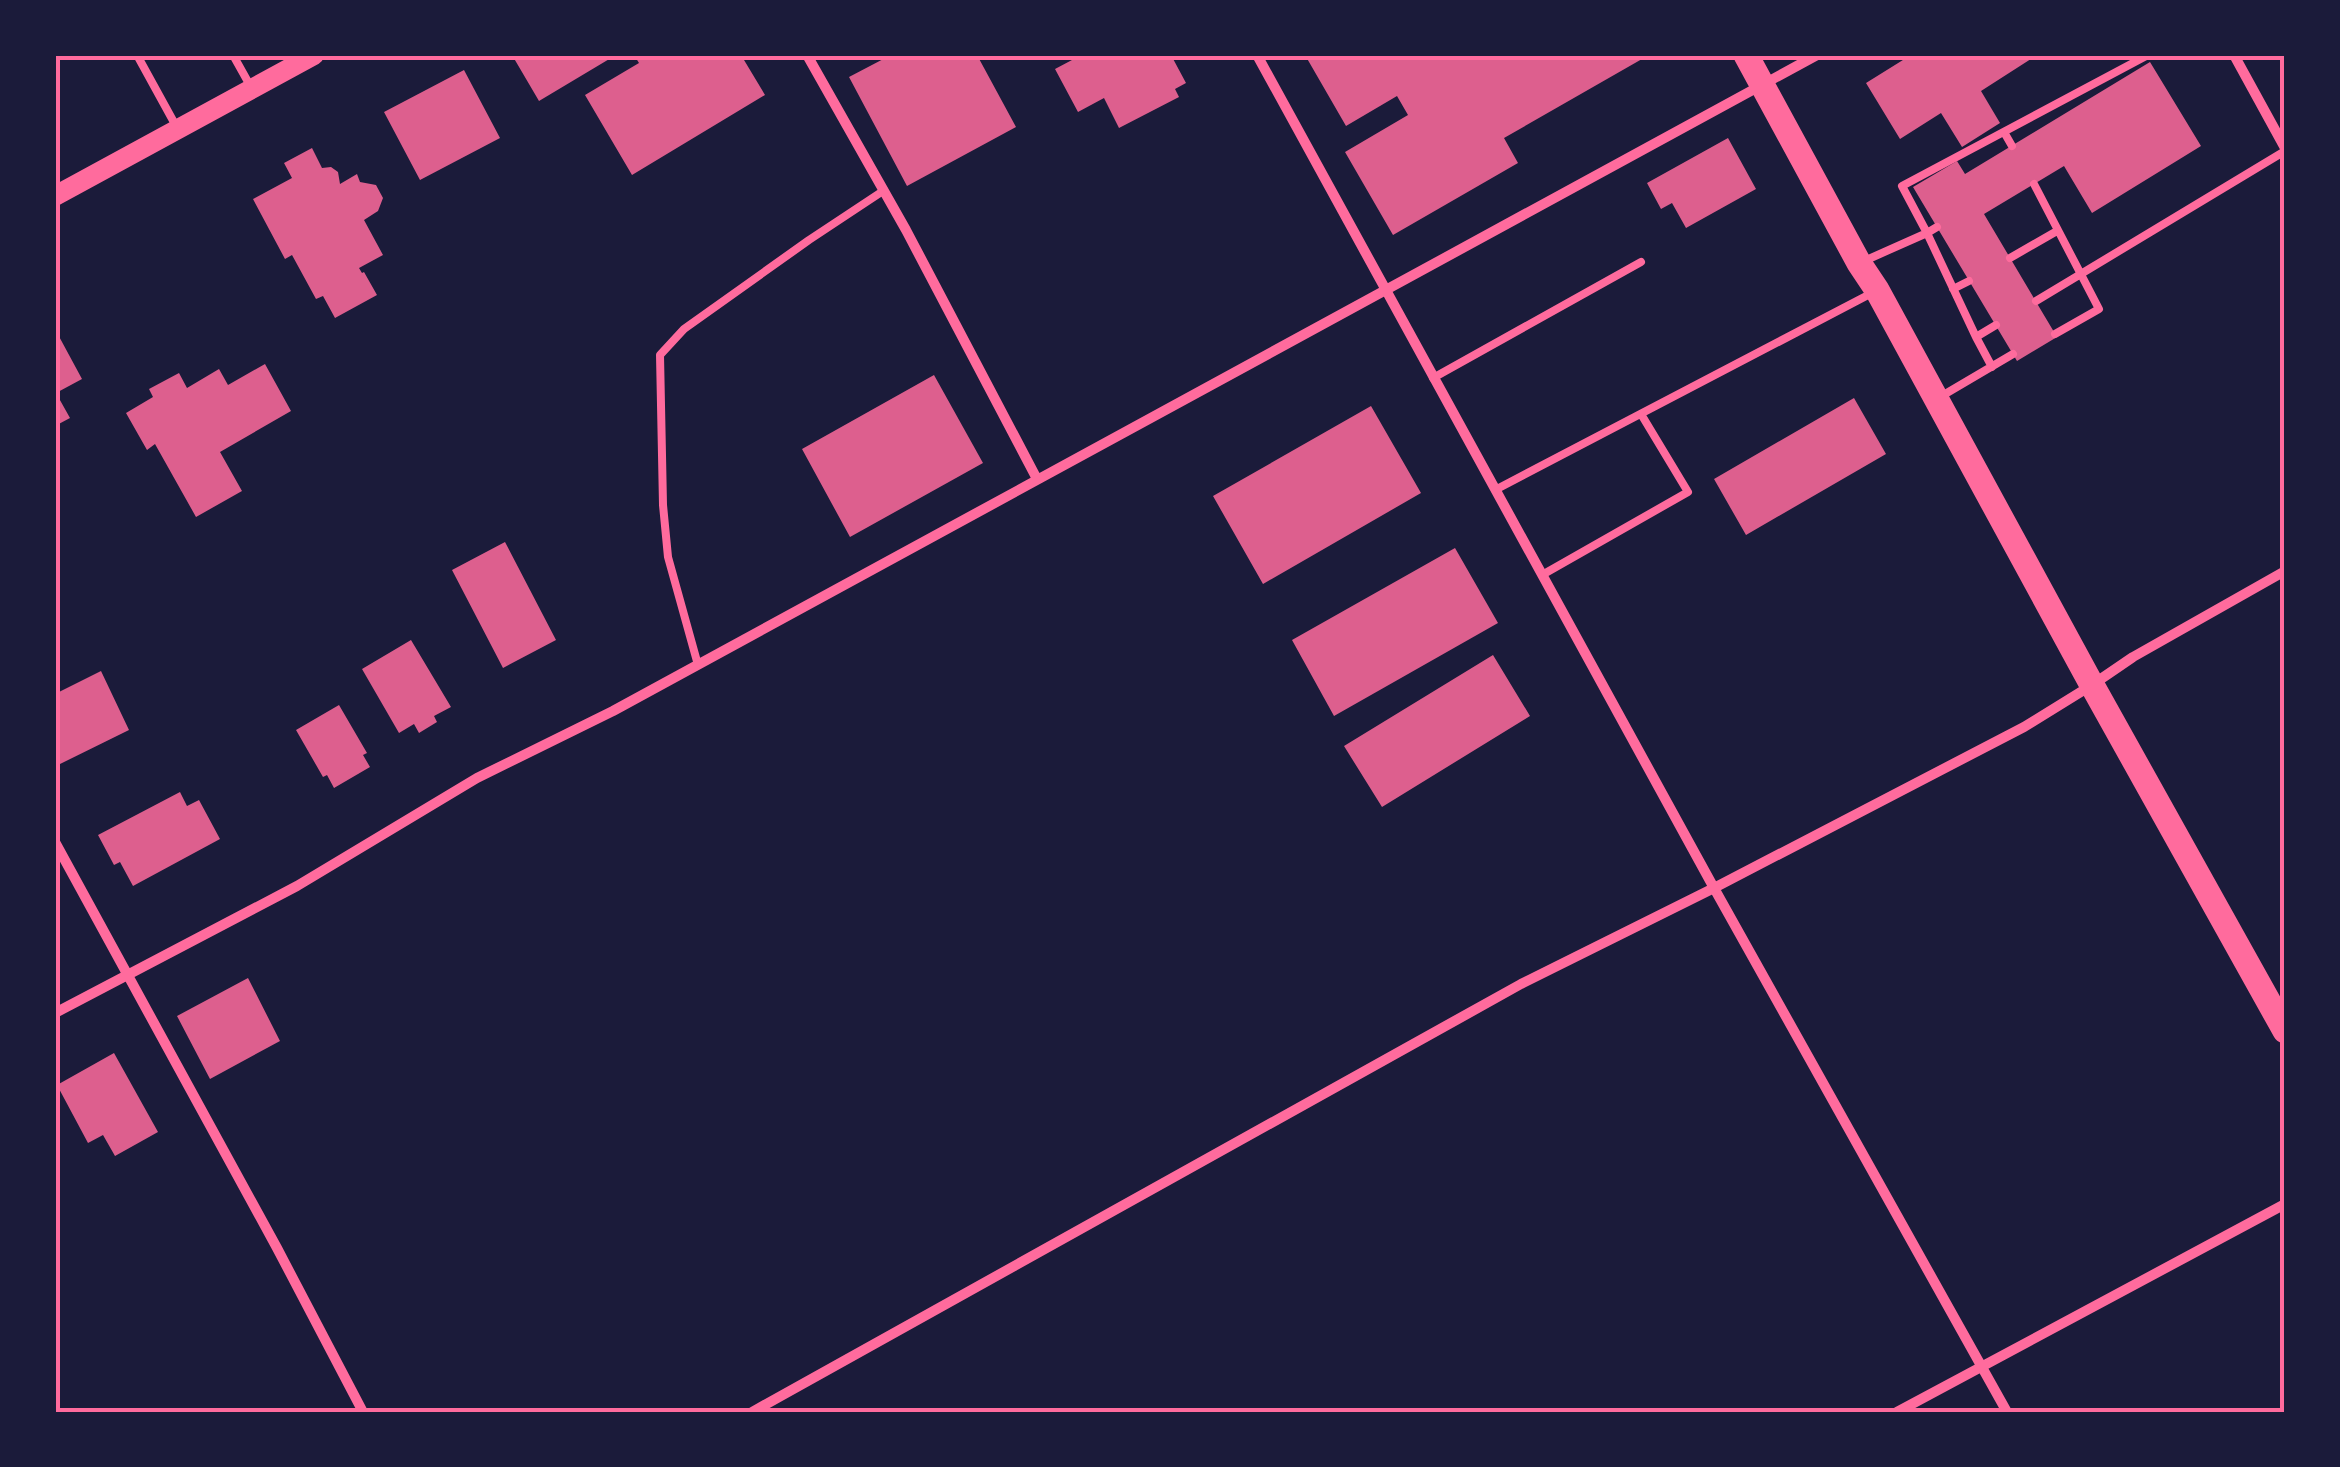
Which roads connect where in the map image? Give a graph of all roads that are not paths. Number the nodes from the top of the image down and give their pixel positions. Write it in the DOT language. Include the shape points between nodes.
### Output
graph roads {
  1 [pos="137,55"];
  2 [pos="234,55"];
  3 [pos="314,55"];
  4 [pos="807,55"];
  5 [pos="1258,55"];
  6 [pos="1746,55"];
  7 [pos="1817,55"];
  8 [pos="2148,55"];
  9 [pos="2234,55"];
  10 [pos="1763,86"];
  11 [pos="252,89"];
  12 [pos="178,129"];
  13 [pos="2004,132"];
  14 [pos="2012,146"];
  15 [pos="2285,149"];
  16 [pos="2034,184"];
  17 [pos="883,190"];
  18 [pos="55,196"];
  19 [pos="1937,227"];
  20 [pos="2057,231"];
  21 [pos="1926,233"];
  22 [pos="2010,258"];
  23 [pos="1641,262"];
  24 [pos="1860,263"];
  25 [pos="2080,276"];
  26 [pos="1969,280"];
  27 [pos="1384,289"];
  28 [pos="1953,289"];
  29 [pos="1878,290"];
  30 [pos="2036,301"];
  31 [pos="1996,325"];
  32 [pos="2056,334"];
  33 [pos="1976,336"];
  34 [pos="2013,354"];
  35 [pos="1992,367"];
  36 [pos="1433,378"];
  37 [pos="1936,399"];
  38 [pos="1641,414"];
  39 [pos="1037,479"];
  40 [pos="1494,490"];
  41 [pos="2285,571"];
  42 [pos="1542,575"];
  43 [pos="698,665"];
  44 [pos="2092,686"];
  45 [pos="55,842"];
  46 [pos="1714,888"];
  47 [pos="126,975"];
  48 [pos="55,1013"];
  49 [pos="2285,1031"];
  50 [pos="2285,1204"];
  51 [pos="1982,1367"];
  52 [pos="363,1412"];
  53 [pos="752,1412"];
  54 [pos="1897,1412"];
  55 [pos="2007,1412"];
  1 -- 12 [label="lane"];
  2 -- 11 [label="lane"];
  3 -- 11 [label="main road"];
  4 -- 17 [label="street"];
  5 -- 27 [label="street"];
  6 -- 10 [label="main road"];
  7 -- 10 [label="street"];
  8 -- 13 [label="lane"];
  9 -- 15 [label="street"];
  10 -- 24 [label="main road"];
  10 -- 27 [label="street"];
  11 -- 12 [label="main road"];
  12 -- 18 [label="main road"];
  13 -- 14 [label="lane"];
  13 -- 21 [label="lane" via="1902,186"];
  15 -- 25 [label="lane"];
  16 -- 20 [label="lane"];
  17 -- 39 [label="street"];
  17 -- 43 [label="lane" via="684,329 660,354 668,557"];
  19 -- 21 [label="lane"];
  20 -- 22 [label="lane"];
  20 -- 25 [label="lane"];
  21 -- 24 [label="lane"];
  21 -- 28 [label="lane"];
  23 -- 36 [label="lane"];
  24 -- 29 [label="main road"];
  25 -- 30 [label="lane"];
  25 -- 32 [label="lane" via="2099,309"];
  26 -- 28 [label="lane"];
  27 -- 36 [label="street"];
  27 -- 39 [label="street"];
  28 -- 33 [label="lane"];
  29 -- 37 [label="main road"];
  29 -- 38 [label="lane"];
  31 -- 33 [label="lane"];
  33 -- 35 [label="lane"];
  34 -- 35 [label="lane"];
  35 -- 37 [label="lane"];
  36 -- 40 [label="street"];
  37 -- 44 [label="main road"];
  38 -- 40 [label="lane"];
  38 -- 42 [label="lane" via="1688,492"];
  39 -- 43 [label="street"];
  40 -- 42 [label="street"];
  41 -- 44 [label="street"];
  42 -- 46 [label="street"];
  43 -- 47 [label="street" via="477,778 297,886"];
  44 -- 46 [label="street"];
  44 -- 49 [label="main road"];
  45 -- 47 [label="street"];
  46 -- 51 [label="street"];
  46 -- 53 [label="street" via="1521,984"];
  47 -- 48 [label="street"];
  47 -- 52 [label="street"];
  50 -- 51 [label="street"];
  51 -- 54 [label="street"];
  51 -- 55 [label="street"];
}
